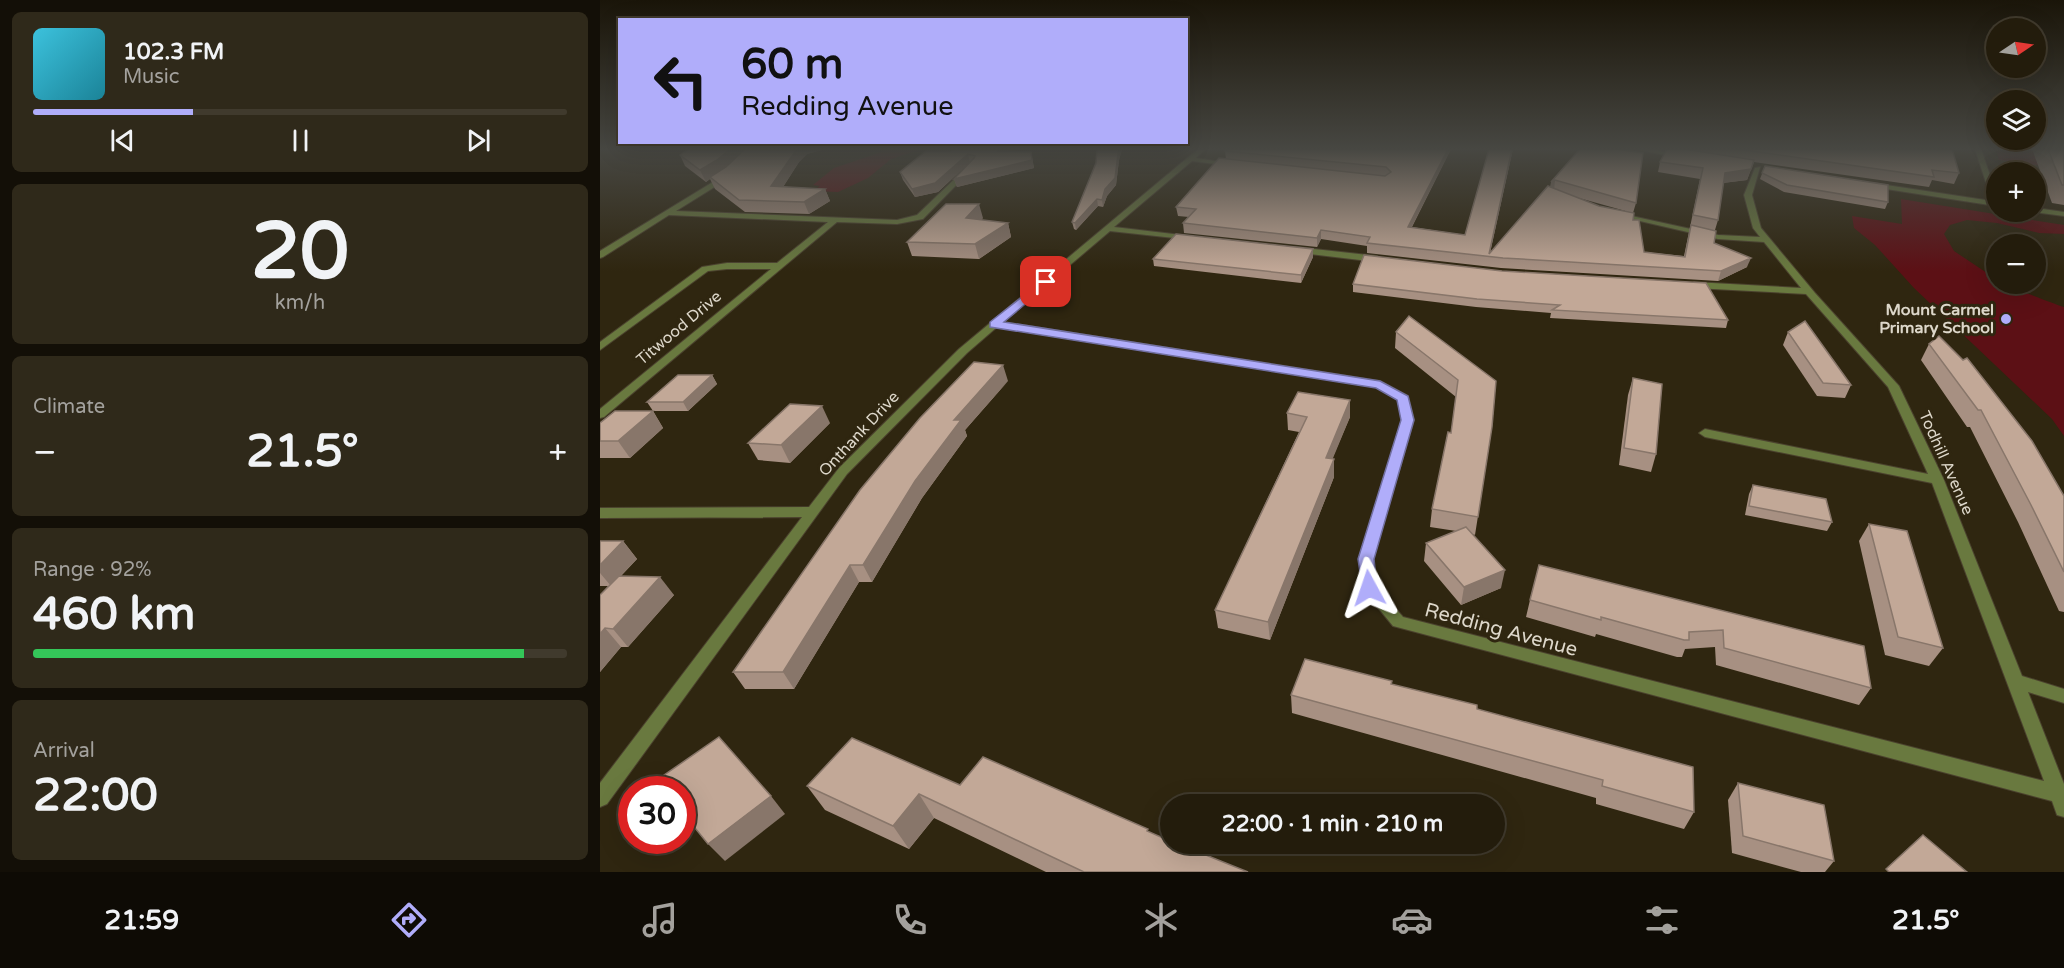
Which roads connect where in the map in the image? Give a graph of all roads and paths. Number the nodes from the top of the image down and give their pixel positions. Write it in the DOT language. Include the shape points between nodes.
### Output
graph roads {
  1 [pos="703,190"];
  2 [pos="947,190"];
  3 [pos="1155,190"];
  4 [pos="1750,190"];
  5 [pos="1906,190"];
  6 [pos="1986,202"];
  7 [pos="2046,211"];
  8 [pos="668,213"];
  9 [pos="1611,214"];
  10 [pos="2064,214"];
  11 [pos="835,220"];
  12 [pos="1110,229"];
  13 [pos="1204,239"];
  14 [pos="1767,240"];
  15 [pos="1287,249"];
  16 [pos="600,255"];
  17 [pos="1382,260"];
  18 [pos="779,266"];
  19 [pos="1678,284"];
  20 [pos="1809,291"];
  21 [pos="994,324"];
  22 [pos="600,347"];
  23 [pos="600,416"];
  24 [pos="1705,433"];
  25 [pos="1938,480"];
  26 [pos="813,512"];
  27 [pos="600,513"];
  28 [pos="2018,682"];
  29 [pos="2064,696"];
  30 [pos="600,798"];
  31 [pos="2061,801"];
  1 -- 8 [label="street"];
  2 -- 11 [label="street" via="920,217 897,222"];
  3 -- 12 [label="street, Onthank Drive"];
  4 -- 14 [label="street, Todhill Avenue" via="1757,228"];
  5 -- 6 [label="street"];
  7 -- 10 [label="street"];
  8 -- 11 [label="street"];
  8 -- 16 [label="street"];
  9 -- 14 [label="street" via="1718,237"];
  11 -- 18 [label="street, Titwood Drive"];
  12 -- 13 [label="street"];
  12 -- 21 [label="street, Onthank Drive"];
  14 -- 20 [label="street, Todhill Avenue"];
  15 -- 17 [label="street"];
  18 -- 22 [label="street, Titwood Drive" via="705,269"];
  18 -- 23 [label="street, Titwood Drive"];
  19 -- 20 [label="street"];
  20 -- 25 [label="street, Todhill Avenue" via="1893,386"];
  21 -- 26 [label="street, Onthank Drive" via="843,471"];
  21 -- 31 [label="street, Redding Avenue" via="1380,384 1404,398 1408,420 1366,559 1369,588 1398,622"];
  24 -- 25 [label="street"];
  25 -- 28 [label="street, Todhill Avenue"];
  26 -- 27 [label="street"];
  26 -- 30 [label="street, Onthank Drive"];
  28 -- 29 [label="street"];
  28 -- 31 [label="street, Todhill Avenue"];
}
